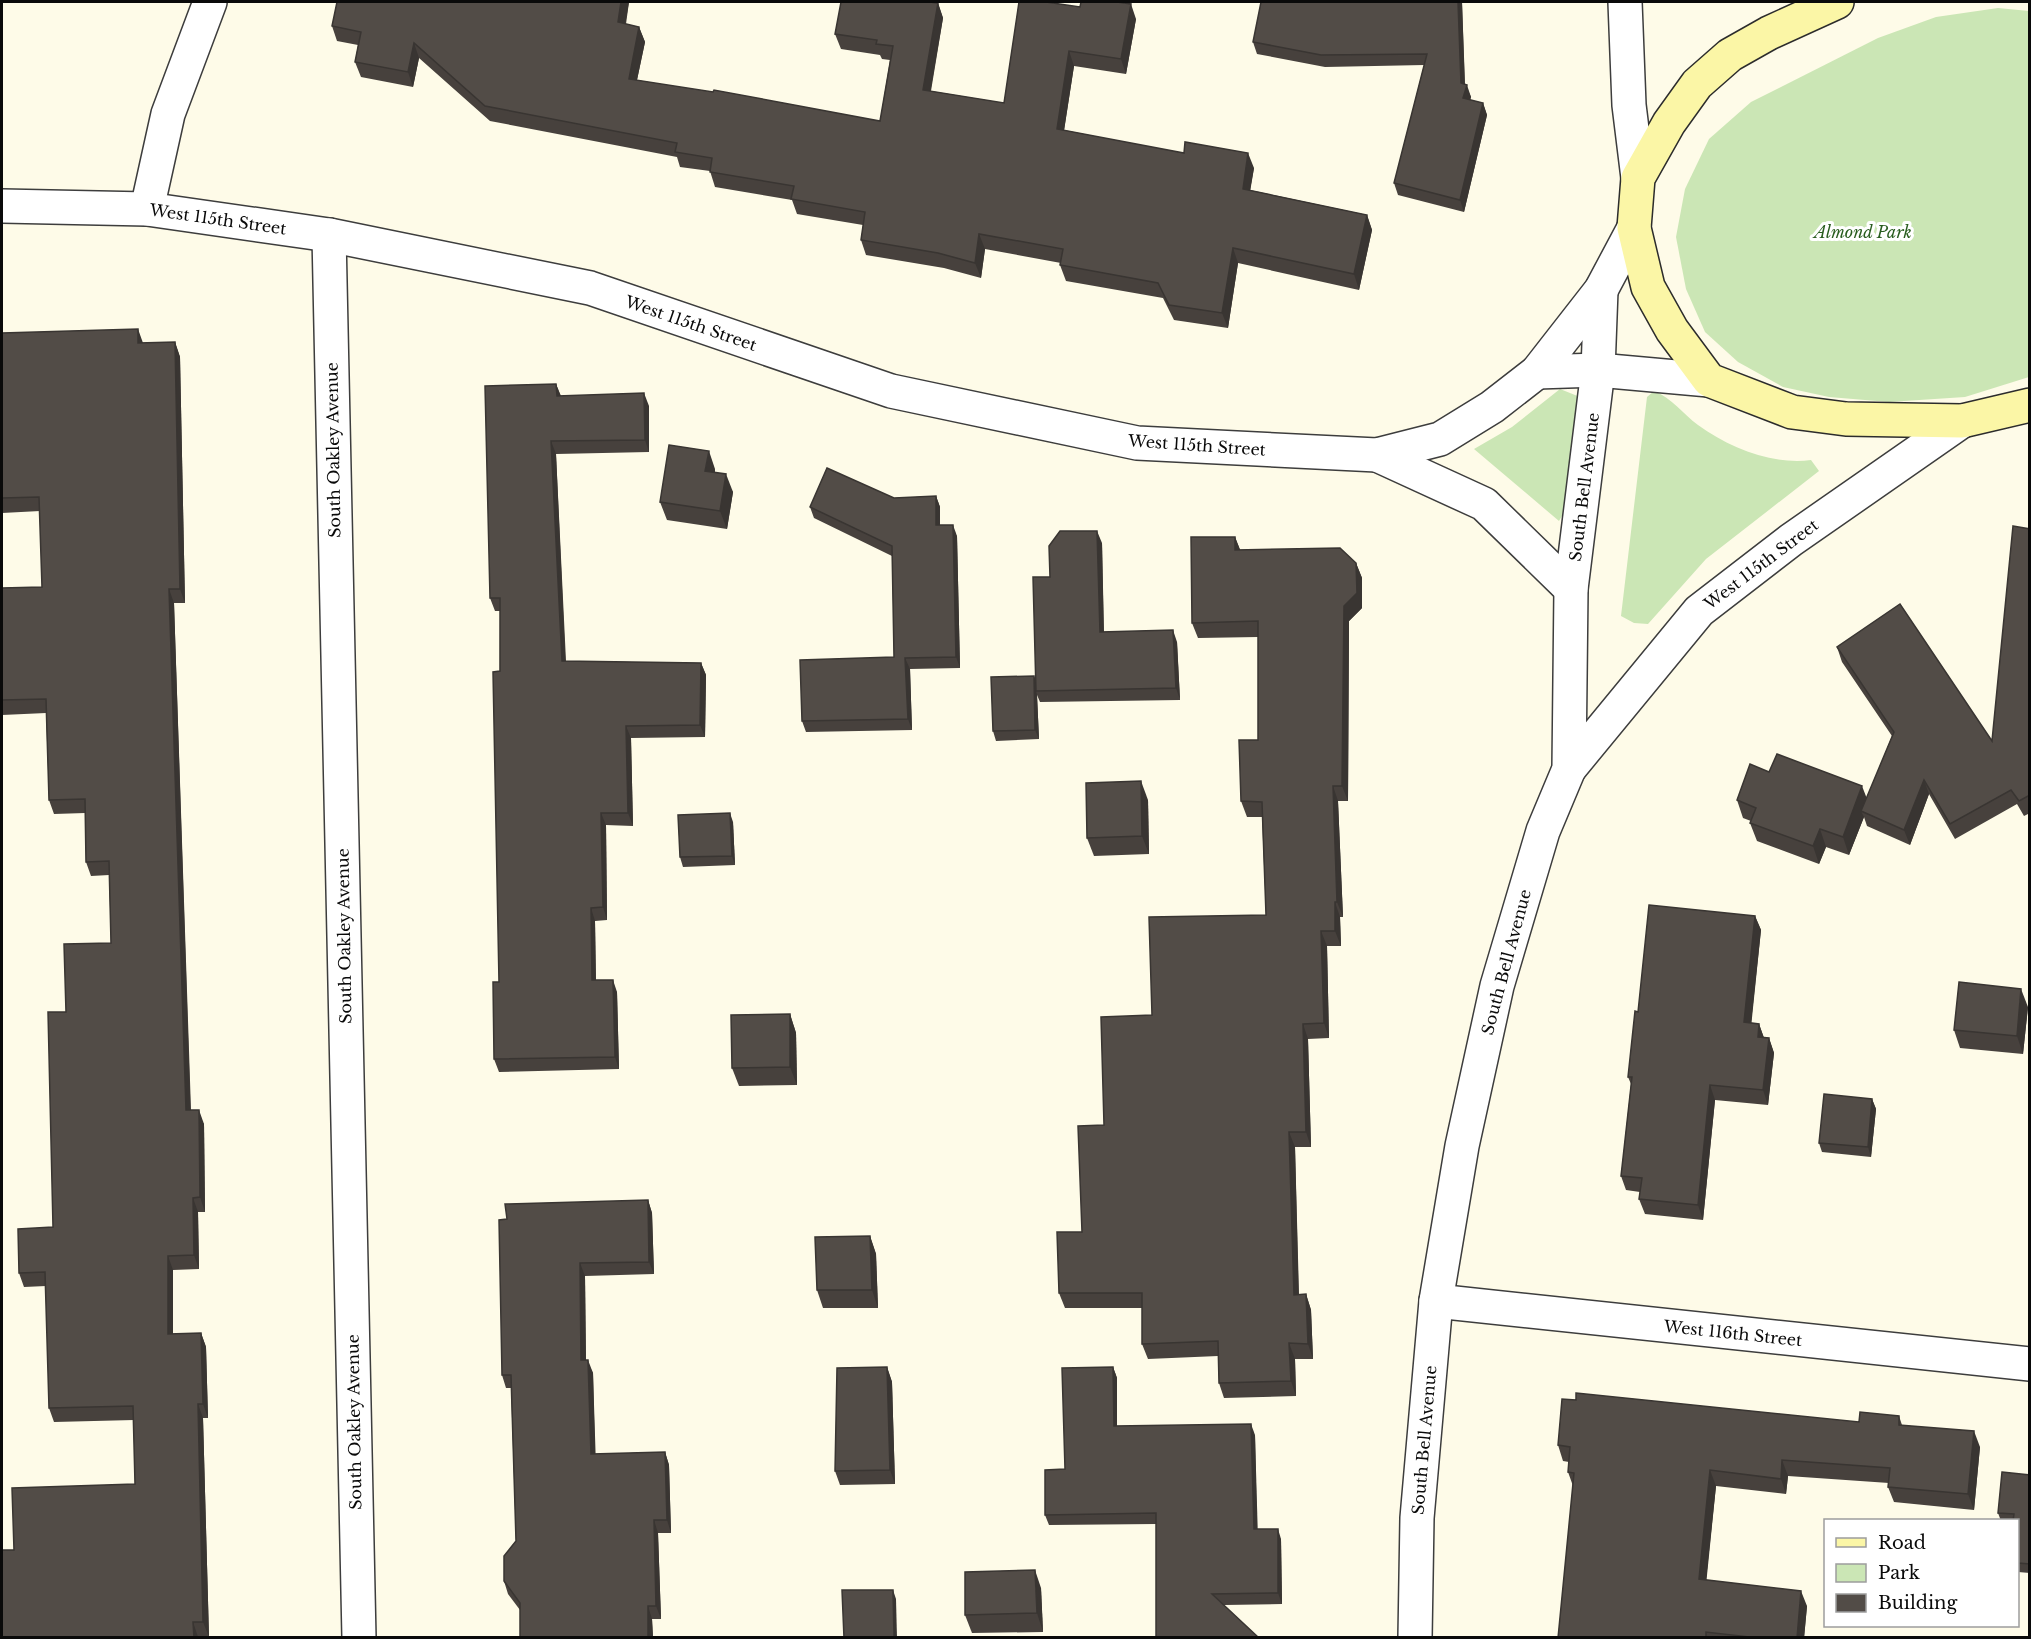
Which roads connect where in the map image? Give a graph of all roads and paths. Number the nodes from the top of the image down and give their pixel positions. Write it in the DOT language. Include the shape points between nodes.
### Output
graph roads {
  1 [pos="210,2"];
  2 [pos="1625,2"];
  3 [pos="1837,2"];
  4 [pos="1638,178"];
  5 [pos="2,206"];
  6 [pos="147,209"];
  7 [pos="1634,228"];
  8 [pos="329,235"];
  9 [pos="1601,290"];
  10 [pos="1598,370"];
  11 [pos="1537,372"];
  12 [pos="1709,380"];
  13 [pos="2030,405"];
  14 [pos="1962,421"];
  15 [pos="1377,455"];
  16 [pos="1571,590"];
  17 [pos="1569,769"];
  18 [pos="1437,1301"];
  19 [pos="2030,1364"];
  20 [pos="359,1638"];
  21 [pos="1415,1638"];
  1 -- 6 [label="street" via="168,114"];
  2 -- 4 [label="street" via="1629,105"];
  3 -- 4 [label="street" via="1730,55 1697,84"];
  4 -- 7 [label="street"];
  5 -- 6 [label="street, West 115th Street"];
  6 -- 8 [label="street, West 115th Street"];
  7 -- 9 [label="street, South Bell Avenue"];
  7 -- 12 [label="street" via="1648,287 1672,330"];
  8 -- 15 [label="street, West 115th Street" via="590,288 891,391 1137,443"];
  8 -- 20 [label="street, South Oakley Avenue"];
  9 -- 10 [label="street, South Bell Avenue"];
  9 -- 11 [label="street, South Bell Avenue"];
  10 -- 11 [label="street"];
  10 -- 12 [label="street"];
  10 -- 16 [label="street, South Bell Avenue"];
  11 -- 15 [label="street, West 115th Street" via="1492,407 1440,439"];
  12 -- 14 [label="street" via="1792,412 1846,419"];
  13 -- 14 [label="street"];
  14 -- 17 [label="street, West 115th Street" via="1791,540 1699,611"];
  15 -- 16 [label="street, West 115th Street" via="1484,504"];
  16 -- 17 [label="street, South Bell Avenue"];
  17 -- 18 [label="street, South Bell Avenue" via="1543,831 1497,986 1462,1146"];
  18 -- 19 [label="street, West 116th Street"];
  18 -- 21 [label="street, South Bell Avenue" via="1418,1518"];
}
